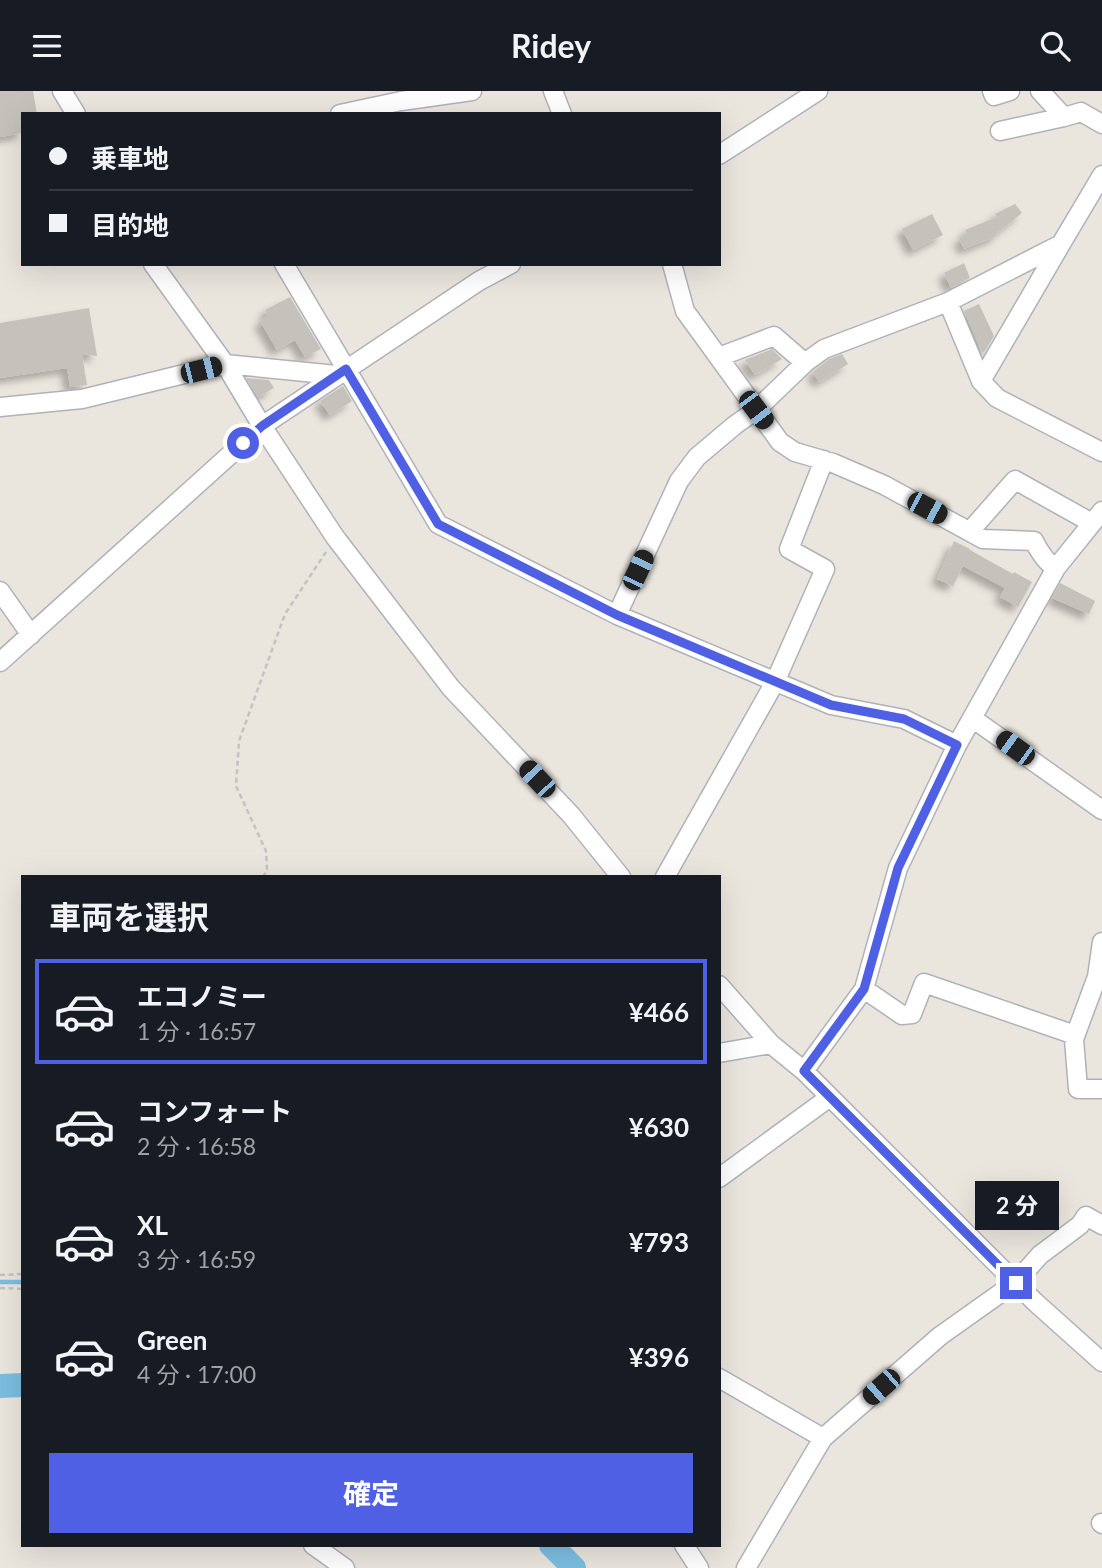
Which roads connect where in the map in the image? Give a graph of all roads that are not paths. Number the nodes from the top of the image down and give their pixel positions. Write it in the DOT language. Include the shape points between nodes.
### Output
graph roads {
  1 [pos="62,91"];
  2 [pos="472,91"];
  3 [pos="553,91"];
  4 [pos="818,91"];
  5 [pos="992,91"];
  6 [pos="1010,91"];
  7 [pos="1040,91"];
  8 [pos="75,112"];
  9 [pos="349,112"];
  10 [pos="561,112"];
  11 [pos="1065,117"];
  12 [pos="1102,124"];
  13 [pos="1000,131"];
  14 [pos="721,154"];
  15 [pos="1101,178"];
  16 [pos="1061,244"];
  17 [pos="154,266"];
  18 [pos="285,266"];
  19 [pos="507,266"];
  20 [pos="673,266"];
  21 [pos="948,302"];
  22 [pos="719,357"];
  23 [pos="805,363"];
  24 [pos="225,364"];
  25 [pos="341,372"];
  26 [pos="981,381"];
  27 [pos="0,407"];
  28 [pos="756,410"];
  29 [pos="262,426"];
  30 [pos="1102,452"];
  31 [pos="824,460"];
  32 [pos="1097,517"];
  33 [pos="970,531"];
  34 [pos="1056,568"];
  35 [pos="0,591"];
  36 [pos="617,615"];
  37 [pos="31,635"];
  38 [pos="0,662"];
  39 [pos="775,682"];
  40 [pos="972,717"];
  41 [pos="957,745"];
  42 [pos="1102,810"];
  43 [pos="619,875"];
  44 [pos="667,875"];
  45 [pos="1102,942"];
  46 [pos="721,987"];
  47 [pos="864,989"];
  48 [pos="1076,1035"];
  49 [pos="771,1044"];
  50 [pos="721,1053"];
  51 [pos="804,1071"];
  52 [pos="1102,1089"];
  53 [pos="830,1097"];
  54 [pos="721,1177"];
  55 [pos="1102,1225"];
  56 [pos="1016,1283"];
  57 [pos="1102,1362"];
  58 [pos="721,1379"];
  59 [pos="823,1438"];
  60 [pos="316,1547"];
  61 [pos="685,1547"];
  62 [pos="345,1568"];
  63 [pos="699,1568"];
  64 [pos="746,1568"];
  1 -- 8 [label="street"];
  2 -- 9 [label="street"];
  3 -- 10 [label="street"];
  4 -- 14 [label="street"];
  5 -- 6 [label="street" via="994,96"];
  7 -- 11 [label="street"];
  11 -- 12 [label="street" via="1081,112"];
  11 -- 13 [label="street"];
  15 -- 16 [label="street"];
  16 -- 21 [label="street"];
  16 -- 26 [label="street"];
  17 -- 24 [label="street"];
  18 -- 25 [label="street"];
  19 -- 25 [label="street"];
  20 -- 22 [label="street" via="685,311"];
  21 -- 23 [label="street" via="824,349"];
  21 -- 26 [label="street"];
  22 -- 23 [label="street" via="774,336"];
  22 -- 28 [label="street"];
  23 -- 28 [label="street"];
  24 -- 25 [label="street"];
  24 -- 27 [label="street" via="82,399"];
  24 -- 29 [label="street"];
  25 -- 29 [label="street"];
  25 -- 36 [label="street" via="438,524"];
  26 -- 30 [label="street" via="997,398"];
  28 -- 31 [label="street" via="780,442 795,452"];
  28 -- 36 [label="street" via="697,457 679,481"];
  29 -- 37 [label="street"];
  29 -- 43 [label="street" via="335,537 451,688 571,815"];
  31 -- 33 [label="street" via="884,485"];
  31 -- 39 [label="street" via="789,549 825,569"];
  32 -- 33 [label="street" via="1015,480"];
  32 -- 34 [label="street"];
  33 -- 34 [label="street" via="983,539 1034,541"];
  34 -- 40 [label="street"];
  35 -- 37 [label="street"];
  36 -- 39 [label="street"];
  37 -- 38 [label="street"];
  39 -- 41 [label="street" via="831,705 904,719"];
  39 -- 44 [label="street"];
  40 -- 41 [label="street"];
  40 -- 42 [label="street"];
  41 -- 47 [label="street" via="898,868"];
  45 -- 48 [label="street" via="1097,977"];
  46 -- 49 [label="street"];
  47 -- 48 [label="street" via="902,1015 912,1014 924,983"];
  47 -- 51 [label="street"];
  48 -- 52 [label="street" via="1078,1089"];
  49 -- 50 [label="street"];
  49 -- 51 [label="street"];
  51 -- 53 [label="street"];
  53 -- 54 [label="street"];
  53 -- 56 [label="street"];
  55 -- 56 [label="street" via="1086,1216 1040,1255"];
  56 -- 57 [label="street"];
  56 -- 59 [label="street" via="940,1336"];
  58 -- 59 [label="street"];
  59 -- 64 [label="street"];
  60 -- 62 [label="street"];
  61 -- 63 [label="street"];
}
